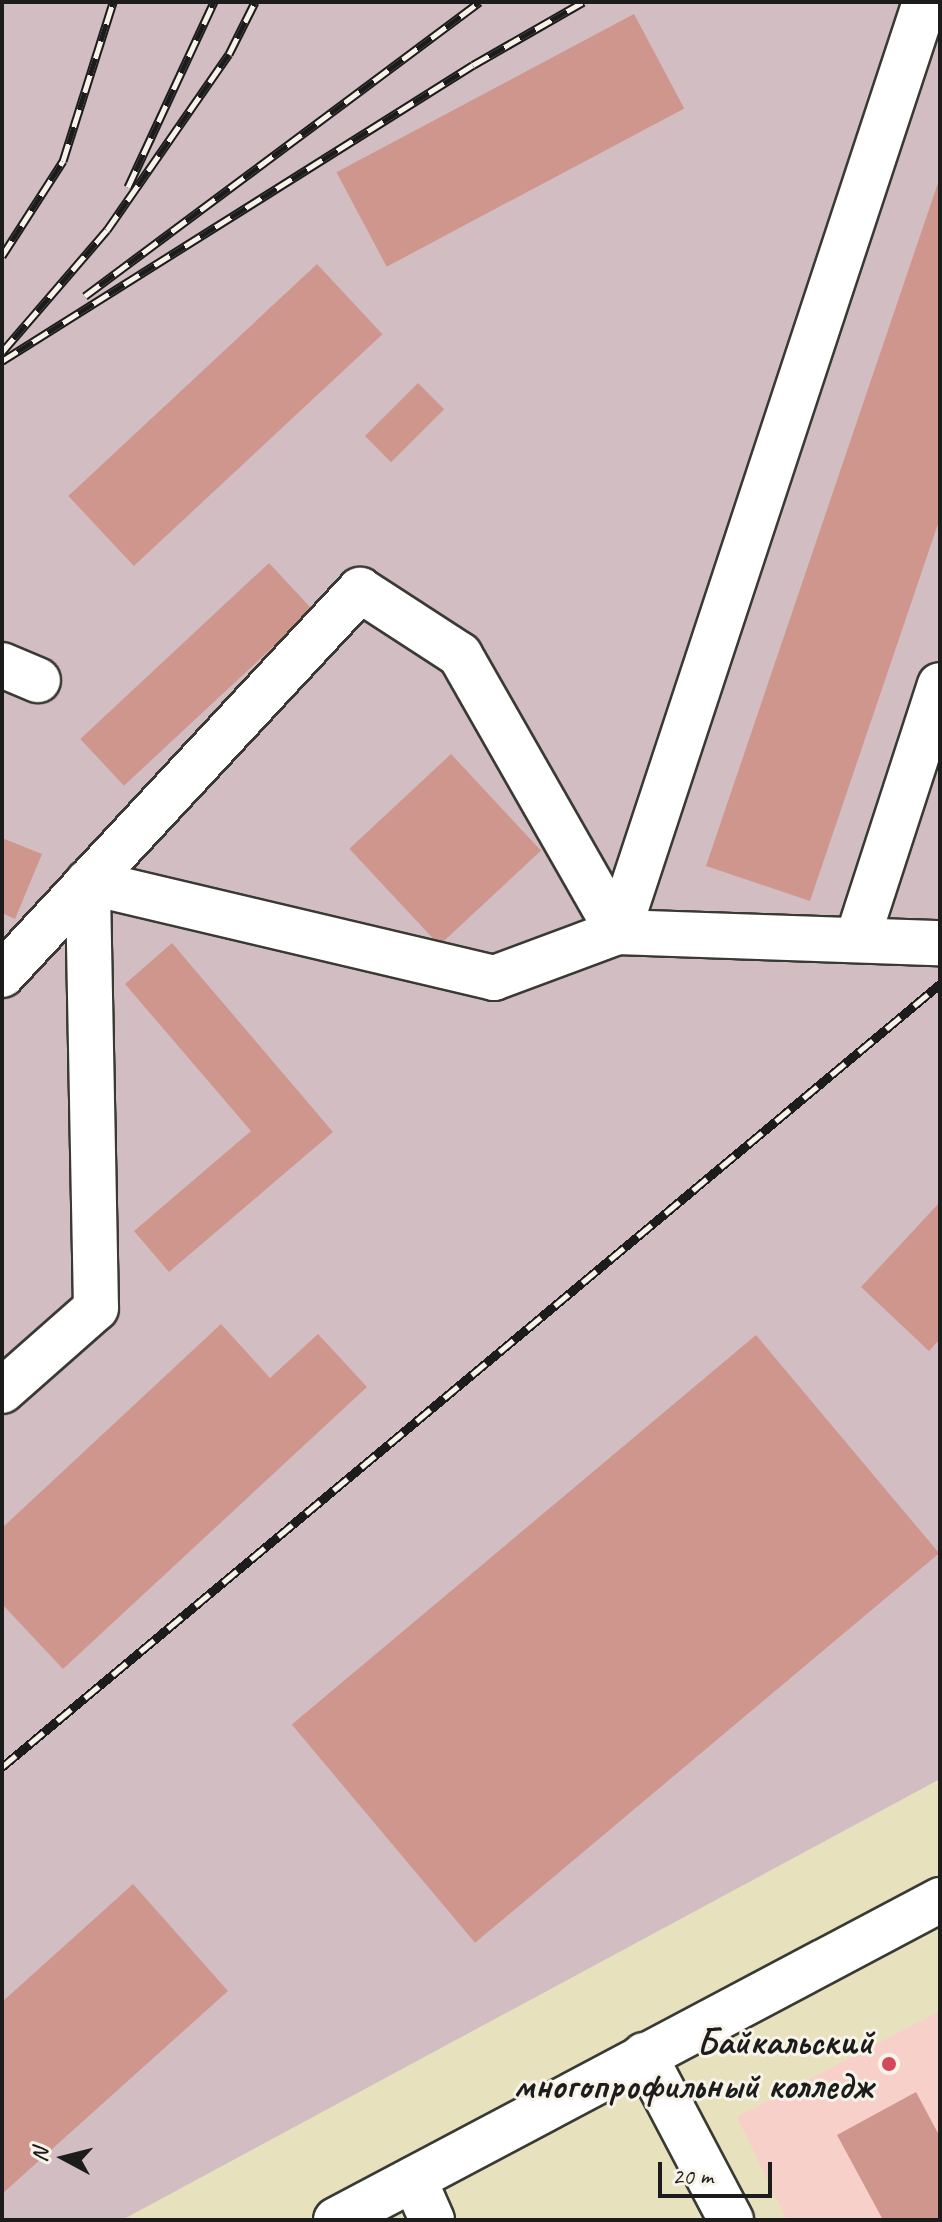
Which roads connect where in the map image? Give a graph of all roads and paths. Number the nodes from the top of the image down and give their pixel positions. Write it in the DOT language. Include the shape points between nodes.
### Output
graph roads {
  1 [pos="925,2"];
  2 [pos="940,685"];
  3 [pos="88,882"];
  4 [pos="618,932"];
  5 [pos="857,940"];
  6 [pos="940,943"];
  7 [pos="2,975"];
  8 [pos="2,1391"];
  9 [pos="940,1900"];
  10 [pos="644,2055"];
  11 [pos="414,2179"];
  12 [pos="336,2220"];
  13 [pos="432,2220"];
  14 [pos="731,2220"];
  1 -- 4 [label="main road"];
  2 -- 5 [label="main road"];
  3 -- 4 [label="main road" via="494,978"];
  3 -- 4 [label="main road" via="360,590 460,655"];
  3 -- 7 [label="main road"];
  3 -- 8 [label="main road" via="96,1308"];
  4 -- 5 [label="main road"];
  5 -- 6 [label="main road"];
  9 -- 10 [label="main road"];
  10 -- 11 [label="main road"];
  10 -- 14 [label="main road"];
  11 -- 12 [label="main road"];
  11 -- 13 [label="main road"];
}
